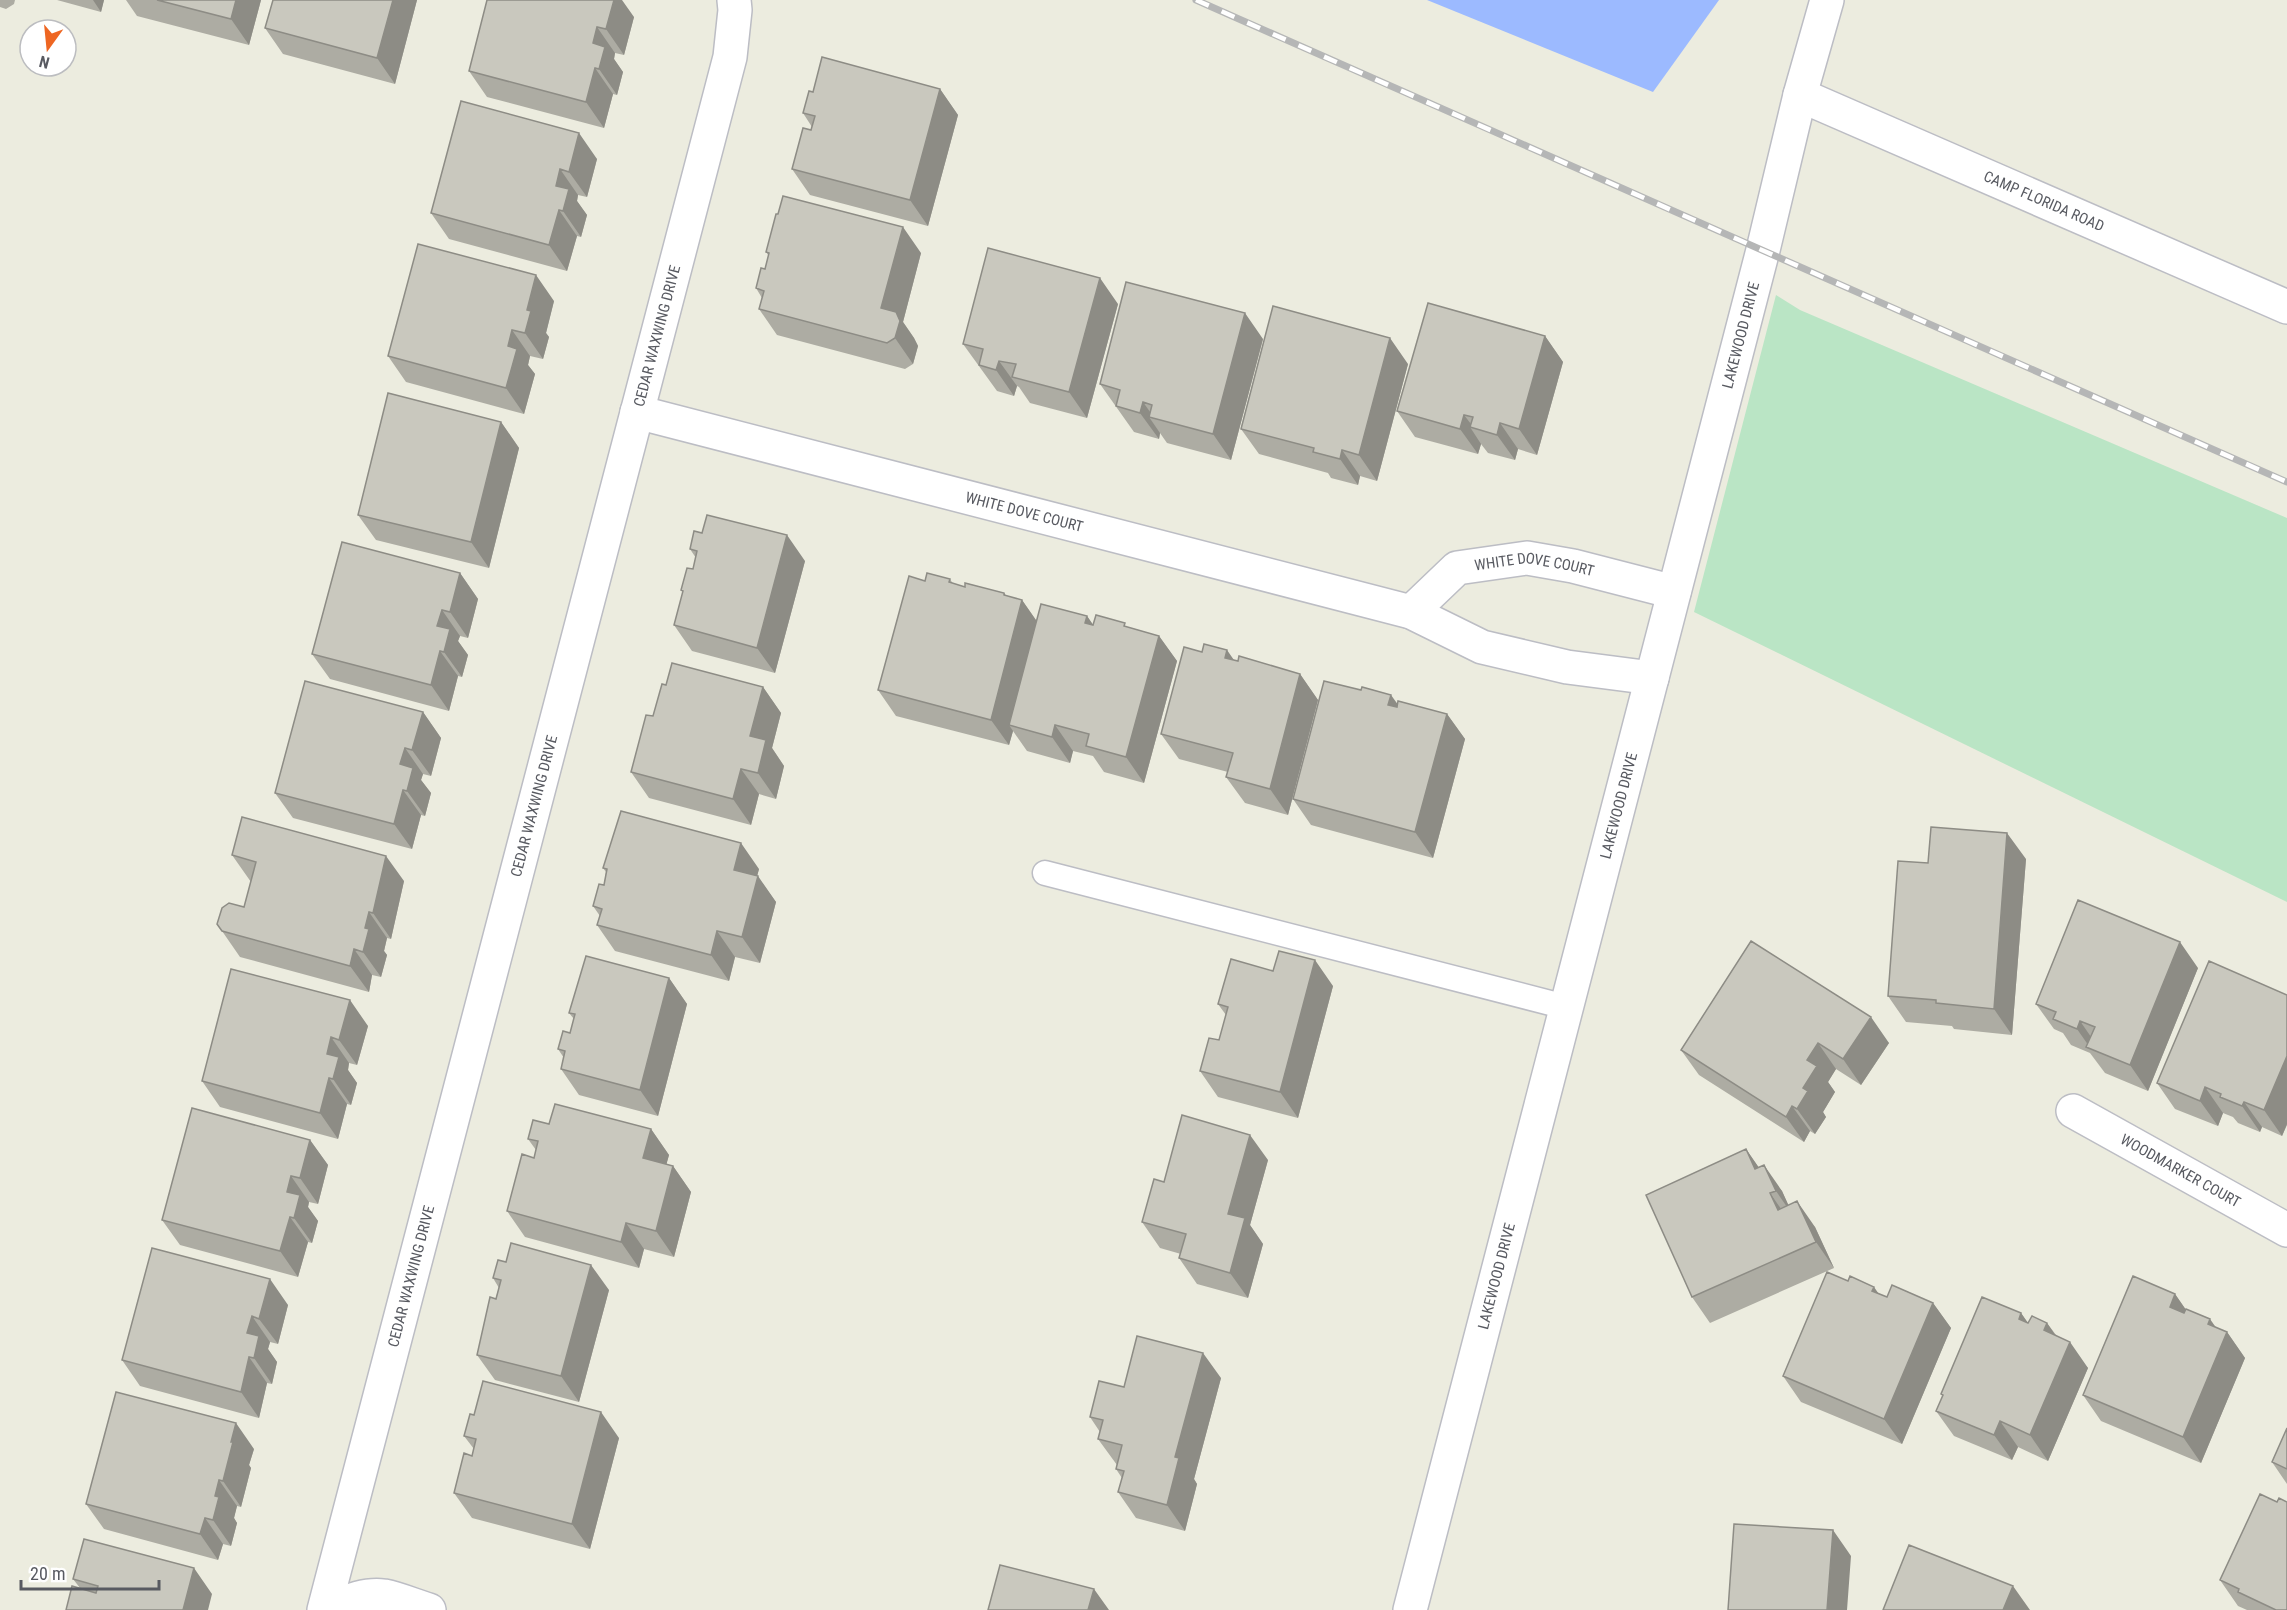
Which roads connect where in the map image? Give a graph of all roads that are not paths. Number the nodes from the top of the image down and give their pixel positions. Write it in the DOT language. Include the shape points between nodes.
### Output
graph roads {
  1 [pos="734,0"];
  2 [pos="1827,0"];
  3 [pos="1800,95"];
  4 [pos="2287,308"];
  5 [pos="637,412"];
  6 [pos="1674,592"];
  7 [pos="1411,612"];
  8 [pos="1652,678"];
  9 [pos="1045,873"];
  10 [pos="1566,1007"];
  11 [pos="2073,1111"];
  12 [pos="2287,1230"];
  13 [pos="324,1610"];
  14 [pos="335,1610"];
  15 [pos="429,1610"];
  16 [pos="1410,1610"];
  1 -- 5 [label="street, CEDAR WAXWING DRIVE" via="730,57"];
  2 -- 3 [label="street, LAKEWOOD DRIVE"];
  3 -- 4 [label="street, CAMP FLORIDA ROAD"];
  3 -- 6 [label="street, LAKEWOOD DRIVE"];
  5 -- 7 [label="street, WHITE DOVE COURT"];
  5 -- 13 [label="street, CEDAR WAXWING DRIVE"];
  6 -- 7 [label="street, WHITE DOVE COURT" via="1527,558 1457,568"];
  6 -- 8 [label="street, LAKEWOOD DRIVE"];
  7 -- 8 [label="street, WHITE DOVE COURT" via="1482,647 1567,668"];
  8 -- 10 [label="street, LAKEWOOD DRIVE"];
  9 -- 10 [label="lane"];
  10 -- 16 [label="street, LAKEWOOD DRIVE"];
  11 -- 12 [label="street, WOODMARKER COURT"];
  14 -- 15 [label="street" via="359,1598 382,1596"];
}
